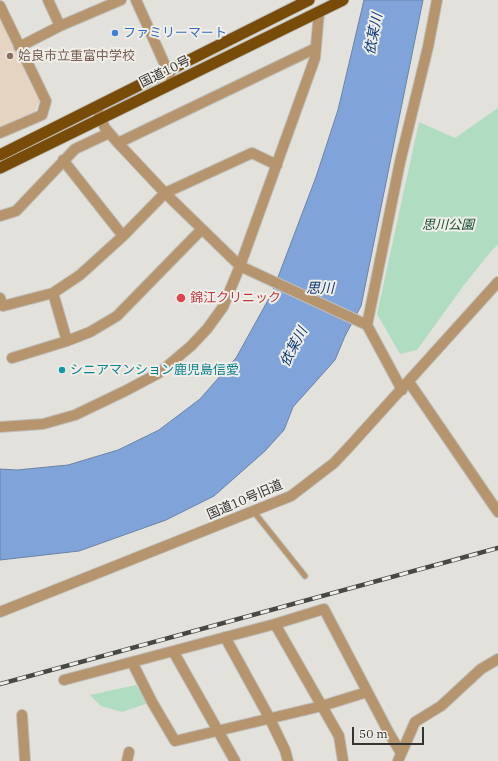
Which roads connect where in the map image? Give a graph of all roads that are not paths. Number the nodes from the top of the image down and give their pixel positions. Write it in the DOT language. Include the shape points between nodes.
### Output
graph roads {
  1 [pos="48,0"];
  2 [pos="121,0"];
  3 [pos="136,0"];
  4 [pos="309,0"];
  5 [pos="343,0"];
  6 [pos="437,0"];
  7 [pos="0,6"];
  8 [pos="319,12"];
  9 [pos="60,26"];
  10 [pos="19,47"];
  11 [pos="316,48"];
  12 [pos="166,70"];
  13 [pos="174,83"];
  14 [pos="96,107"];
  15 [pos="101,118"];
  16 [pos="0,133"];
  17 [pos="109,133"];
  18 [pos="118,143"];
  19 [pos="0,154"];
  20 [pos="63,160"];
  21 [pos="277,165"];
  22 [pos="0,168"];
  23 [pos="165,193"];
  24 [pos="0,216"];
  25 [pos="202,229"];
  26 [pos="122,236"];
  27 [pos="242,267"];
  28 [pos="498,282"];
  29 [pos="53,293"];
  30 [pos="0,298"];
  31 [pos="365,324"];
  32 [pos="67,341"];
  33 [pos="12,358"];
  34 [pos="409,382"];
  35 [pos="402,390"];
  36 [pos="0,427"];
  37 [pos="254,512"];
  38 [pos="498,512"];
  39 [pos="306,576"];
  40 [pos="0,612"];
  41 [pos="275,624"];
  42 [pos="225,637"];
  43 [pos="173,651"];
  44 [pos="498,659"];
  45 [pos="132,662"];
  46 [pos="64,680"];
  47 [pos="367,692"];
  48 [pos="322,706"];
  49 [pos="22,715"];
  50 [pos="269,717"];
  51 [pos="219,731"];
  52 [pos="399,757"];
  53 [pos="25,761"];
  54 [pos="235,761"];
  55 [pos="288,761"];
  56 [pos="343,761"];
  1 -- 9 [label="street"];
  2 -- 9 [label="street"];
  3 -- 12 [label="street"];
  4 -- 12 [label="highway, 国道10号"];
  5 -- 8 [label="highway, 国道10号"];
  6 -- 31 [label="street"];
  7 -- 10 [label="street"];
  8 -- 11 [label="street"];
  8 -- 13 [label="highway, 国道10号"];
  9 -- 10 [label="street"];
  10 -- 16 [label="street" via="46,101 42,115"];
  11 -- 18 [label="street"];
  11 -- 21 [label="street" via="315,58"];
  12 -- 13 [label="street"];
  12 -- 14 [label="highway, 国道10号"];
  13 -- 15 [label="highway, 国道10号"];
  14 -- 15 [label="street"];
  14 -- 19 [label="highway, 国道10号"];
  15 -- 17 [label="street"];
  15 -- 22 [label="highway, 国道10号"];
  17 -- 18 [label="street"];
  17 -- 20 [label="street" via="75,149"];
  18 -- 23 [label="street"];
  20 -- 24 [label="street" via="16,210"];
  20 -- 26 [label="street"];
  21 -- 23 [label="street" via="252,153"];
  21 -- 27 [label="street"];
  23 -- 25 [label="street"];
  23 -- 26 [label="street"];
  25 -- 27 [label="street"];
  25 -- 32 [label="street" via="117,316 90,332"];
  26 -- 29 [label="street" via="80,275"];
  27 -- 31 [label="street"];
  27 -- 36 [label="street" via="223,307 207,329 159,373 75,415 43,424"];
  28 -- 34 [label="street, 国道10号旧道"];
  29 -- 30 [label="street" via="3,306"];
  29 -- 32 [label="street"];
  31 -- 35 [label="street"];
  32 -- 33 [label="street"];
  34 -- 35 [label="street, 国道10号旧道"];
  34 -- 38 [label="street"];
  35 -- 37 [label="street, 国道10号旧道" via="334,463 291,496"];
  37 -- 39 [label="lane"];
  37 -- 40 [label="street, 国道10号旧道"];
  41 -- 42 [label="street"];
  41 -- 47 [label="street" via="324,609"];
  41 -- 48 [label="street"];
  42 -- 43 [label="street"];
  42 -- 50 [label="street"];
  43 -- 45 [label="street"];
  43 -- 51 [label="street"];
  44 -- 52 [label="street" via="481,670 441,706 416,722"];
  45 -- 46 [label="street"];
  45 -- 51 [label="street" via="175,741"];
  47 -- 48 [label="street"];
  47 -- 52 [label="street"];
  48 -- 50 [label="street"];
  48 -- 56 [label="street" via="339,736"];
  49 -- 53 [label="street"];
  50 -- 51 [label="street"];
  50 -- 55 [label="street"];
  51 -- 54 [label="street"];
}
